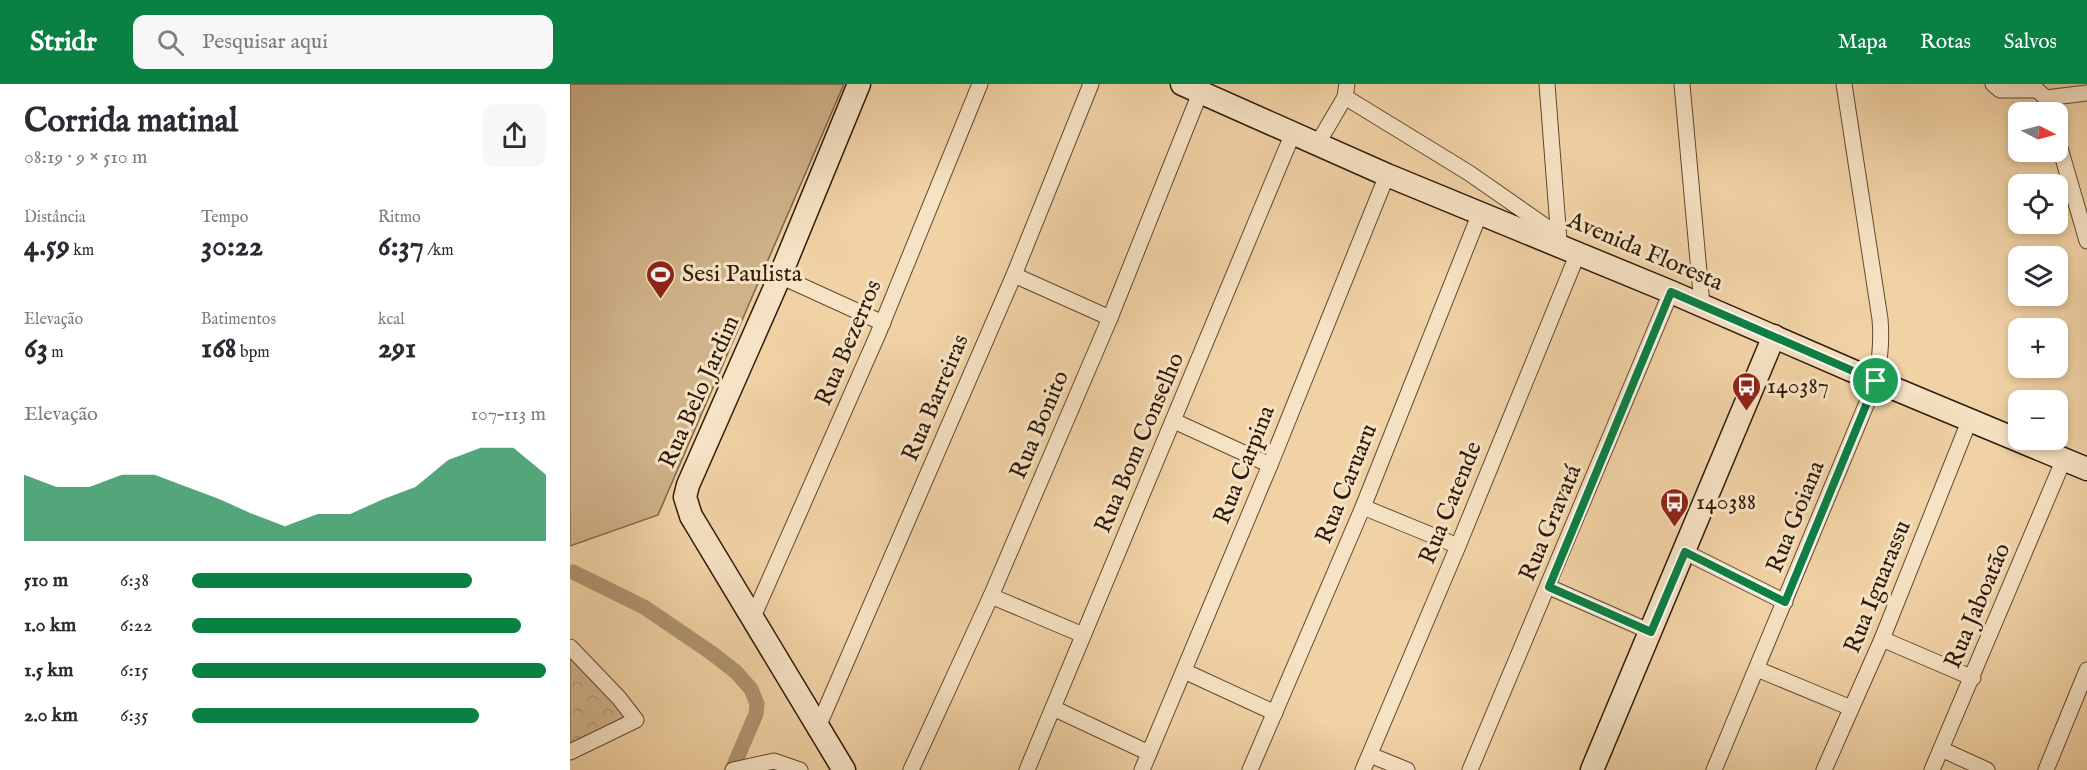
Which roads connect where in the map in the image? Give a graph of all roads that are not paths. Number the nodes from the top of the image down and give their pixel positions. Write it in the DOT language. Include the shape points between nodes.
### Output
graph roads {
  1 [pos="859,84"];
  2 [pos="980,84"];
  3 [pos="1091,84"];
  4 [pos="1547,84"];
  5 [pos="1682,84"];
  6 [pos="1844,84"];
  7 [pos="1993,84"];
  8 [pos="1194,87"];
  9 [pos="1346,90"];
  10 [pos="2087,93"];
  11 [pos="2046,102"];
  12 [pos="2058,102"];
  13 [pos="1293,133"];
  14 [pos="1318,143"];
  15 [pos="2066,162"];
  16 [pos="1387,175"];
  17 [pos="2083,211"];
  18 [pos="1480,213"];
  19 [pos="2087,241"];
  20 [pos="1565,245"];
  21 [pos="1014,275"];
  22 [pos="780,276"];
  23 [pos="1671,292"];
  24 [pos="1702,306"];
  25 [pos="1110,318"];
  26 [pos="883,323"];
  27 [pos="1774,336"];
  28 [pos="1876,381"];
  29 [pos="1970,419"];
  30 [pos="1174,421"];
  31 [pos="2064,459"];
  32 [pos="1270,465"];
  33 [pos="2087,469"];
  34 [pos="1363,507"];
  35 [pos="1458,546"];
  36 [pos="1685,552"];
  37 [pos="1549,587"];
  38 [pos="991,596"];
  39 [pos="1785,602"];
  40 [pos="753,617"];
  41 [pos="1651,632"];
  42 [pos="1083,635"];
  43 [pos="1882,639"];
  44 [pos="570,647"];
  45 [pos="1757,669"];
  46 [pos="2087,670"];
  47 [pos="1184,671"];
  48 [pos="1972,678"];
  49 [pos="1053,708"];
  50 [pos="1851,708"];
  51 [pos="1275,712"];
  52 [pos="818,727"];
  53 [pos="1941,749"];
  54 [pos="570,752"];
  55 [pos="1149,753"];
  56 [pos="1370,754"];
  57 [pos="734,770"];
  58 [pos="800,770"];
  59 [pos="844,770"];
  60 [pos="911,770"];
  61 [pos="1028,770"];
  62 [pos="1142,770"];
  63 [pos="1250,770"];
  64 [pos="1363,770"];
  65 [pos="1407,770"];
  66 [pos="1470,770"];
  67 [pos="1592,770"];
  68 [pos="1714,770"];
  69 [pos="1824,770"];
  70 [pos="1932,770"];
  71 [pos="1987,770"];
  72 [pos="2046,770"];
  1 -- 22 [label="street, Rua Belo Jardim"];
  2 -- 26 [label="street, Rua Bezerros"];
  3 -- 21 [label="street, Rua Barreiras"];
  4 -- 20 [label="street"];
  5 -- 24 [label="street"];
  6 -- 28 [label="street, Rua Goiana" via="1882,336"];
  7 -- 11 [label="street" via="2000,90 2037,90"];
  8 -- 13 [label="street, Avenida Floresta"];
  8 -- 25 [label="street, Rua Bonito"];
  9 -- 14 [label="street"];
  9 -- 20 [label="street" via="1469,173"];
  10 -- 12 [label="street"];
  13 -- 14 [label="street, Avenida Floresta"];
  13 -- 30 [label="street, Rua Bom Conselho"];
  14 -- 16 [label="street, Avenida Floresta"];
  15 -- 17 [label="street"];
  16 -- 18 [label="street, Avenida Floresta"];
  16 -- 32 [label="street, Rua Carpina"];
  17 -- 19 [label="street"];
  18 -- 20 [label="street, Avenida Floresta"];
  18 -- 34 [label="street, Rua Caruaru"];
  20 -- 23 [label="street, Avenida Floresta"];
  20 -- 35 [label="street, Rua Catende"];
  21 -- 25 [label="street"];
  21 -- 52 [label="street, Rua Barreiras"];
  22 -- 26 [label="street"];
  22 -- 40 [label="street, Rua Belo Jardim" via="685,497 691,516"];
  23 -- 24 [label="street, Avenida Floresta"];
  23 -- 37 [label="street, Rua Gravatá"];
  24 -- 27 [label="street, Avenida Floresta"];
  25 -- 38 [label="street, Rua Bonito"];
  26 -- 40 [label="street, Rua Bezerros"];
  27 -- 28 [label="street, Avenida Floresta"];
  27 -- 36 [label="street"];
  28 -- 29 [label="street, Avenida Floresta"];
  28 -- 39 [label="street, Rua Goiana"];
  29 -- 31 [label="street, Avenida Floresta"];
  29 -- 43 [label="street, Rua Iguarassu"];
  30 -- 32 [label="street"];
  30 -- 42 [label="street, Rua Bom Conselho"];
  31 -- 33 [label="street, Avenida Floresta"];
  31 -- 48 [label="street, Rua Jaboatão"];
  32 -- 47 [label="street, Rua Carpina"];
  34 -- 35 [label="street"];
  34 -- 51 [label="street, Rua Caruaru"];
  35 -- 56 [label="street, Rua Catende"];
  36 -- 39 [label="street"];
  36 -- 41 [label="street"];
  37 -- 41 [label="street"];
  37 -- 66 [label="street, Rua Gravatá"];
  38 -- 42 [label="street"];
  38 -- 60 [label="street, Rua Bonito"];
  39 -- 45 [label="street, Rua Goiana"];
  40 -- 52 [label="street, Rua Belo Jardim"];
  41 -- 67 [label="street"];
  42 -- 49 [label="street, Rua Bom Conselho"];
  43 -- 48 [label="street"];
  43 -- 50 [label="street, Rua Iguarassu"];
  44 -- 54 [label="street" via="636,720"];
  45 -- 50 [label="street"];
  45 -- 68 [label="street, Rua Goiana"];
  46 -- 72 [label="street"];
  47 -- 51 [label="street"];
  47 -- 55 [label="street, Rua Carpina"];
  48 -- 53 [label="street, Rua Jaboatão"];
  49 -- 55 [label="street"];
  49 -- 61 [label="street, Rua Bom Conselho"];
  50 -- 69 [label="street, Rua Iguarassu"];
  51 -- 63 [label="street, Rua Caruaru"];
  52 -- 59 [label="street, Rua Belo Jardim"];
  53 -- 70 [label="street, Rua Jaboatão"];
  53 -- 71 [label="street"];
  55 -- 62 [label="street, Rua Carpina"];
  56 -- 64 [label="street, Rua Catende"];
  56 -- 65 [label="street"];
  57 -- 58 [label="street" via="774,761"];
}
